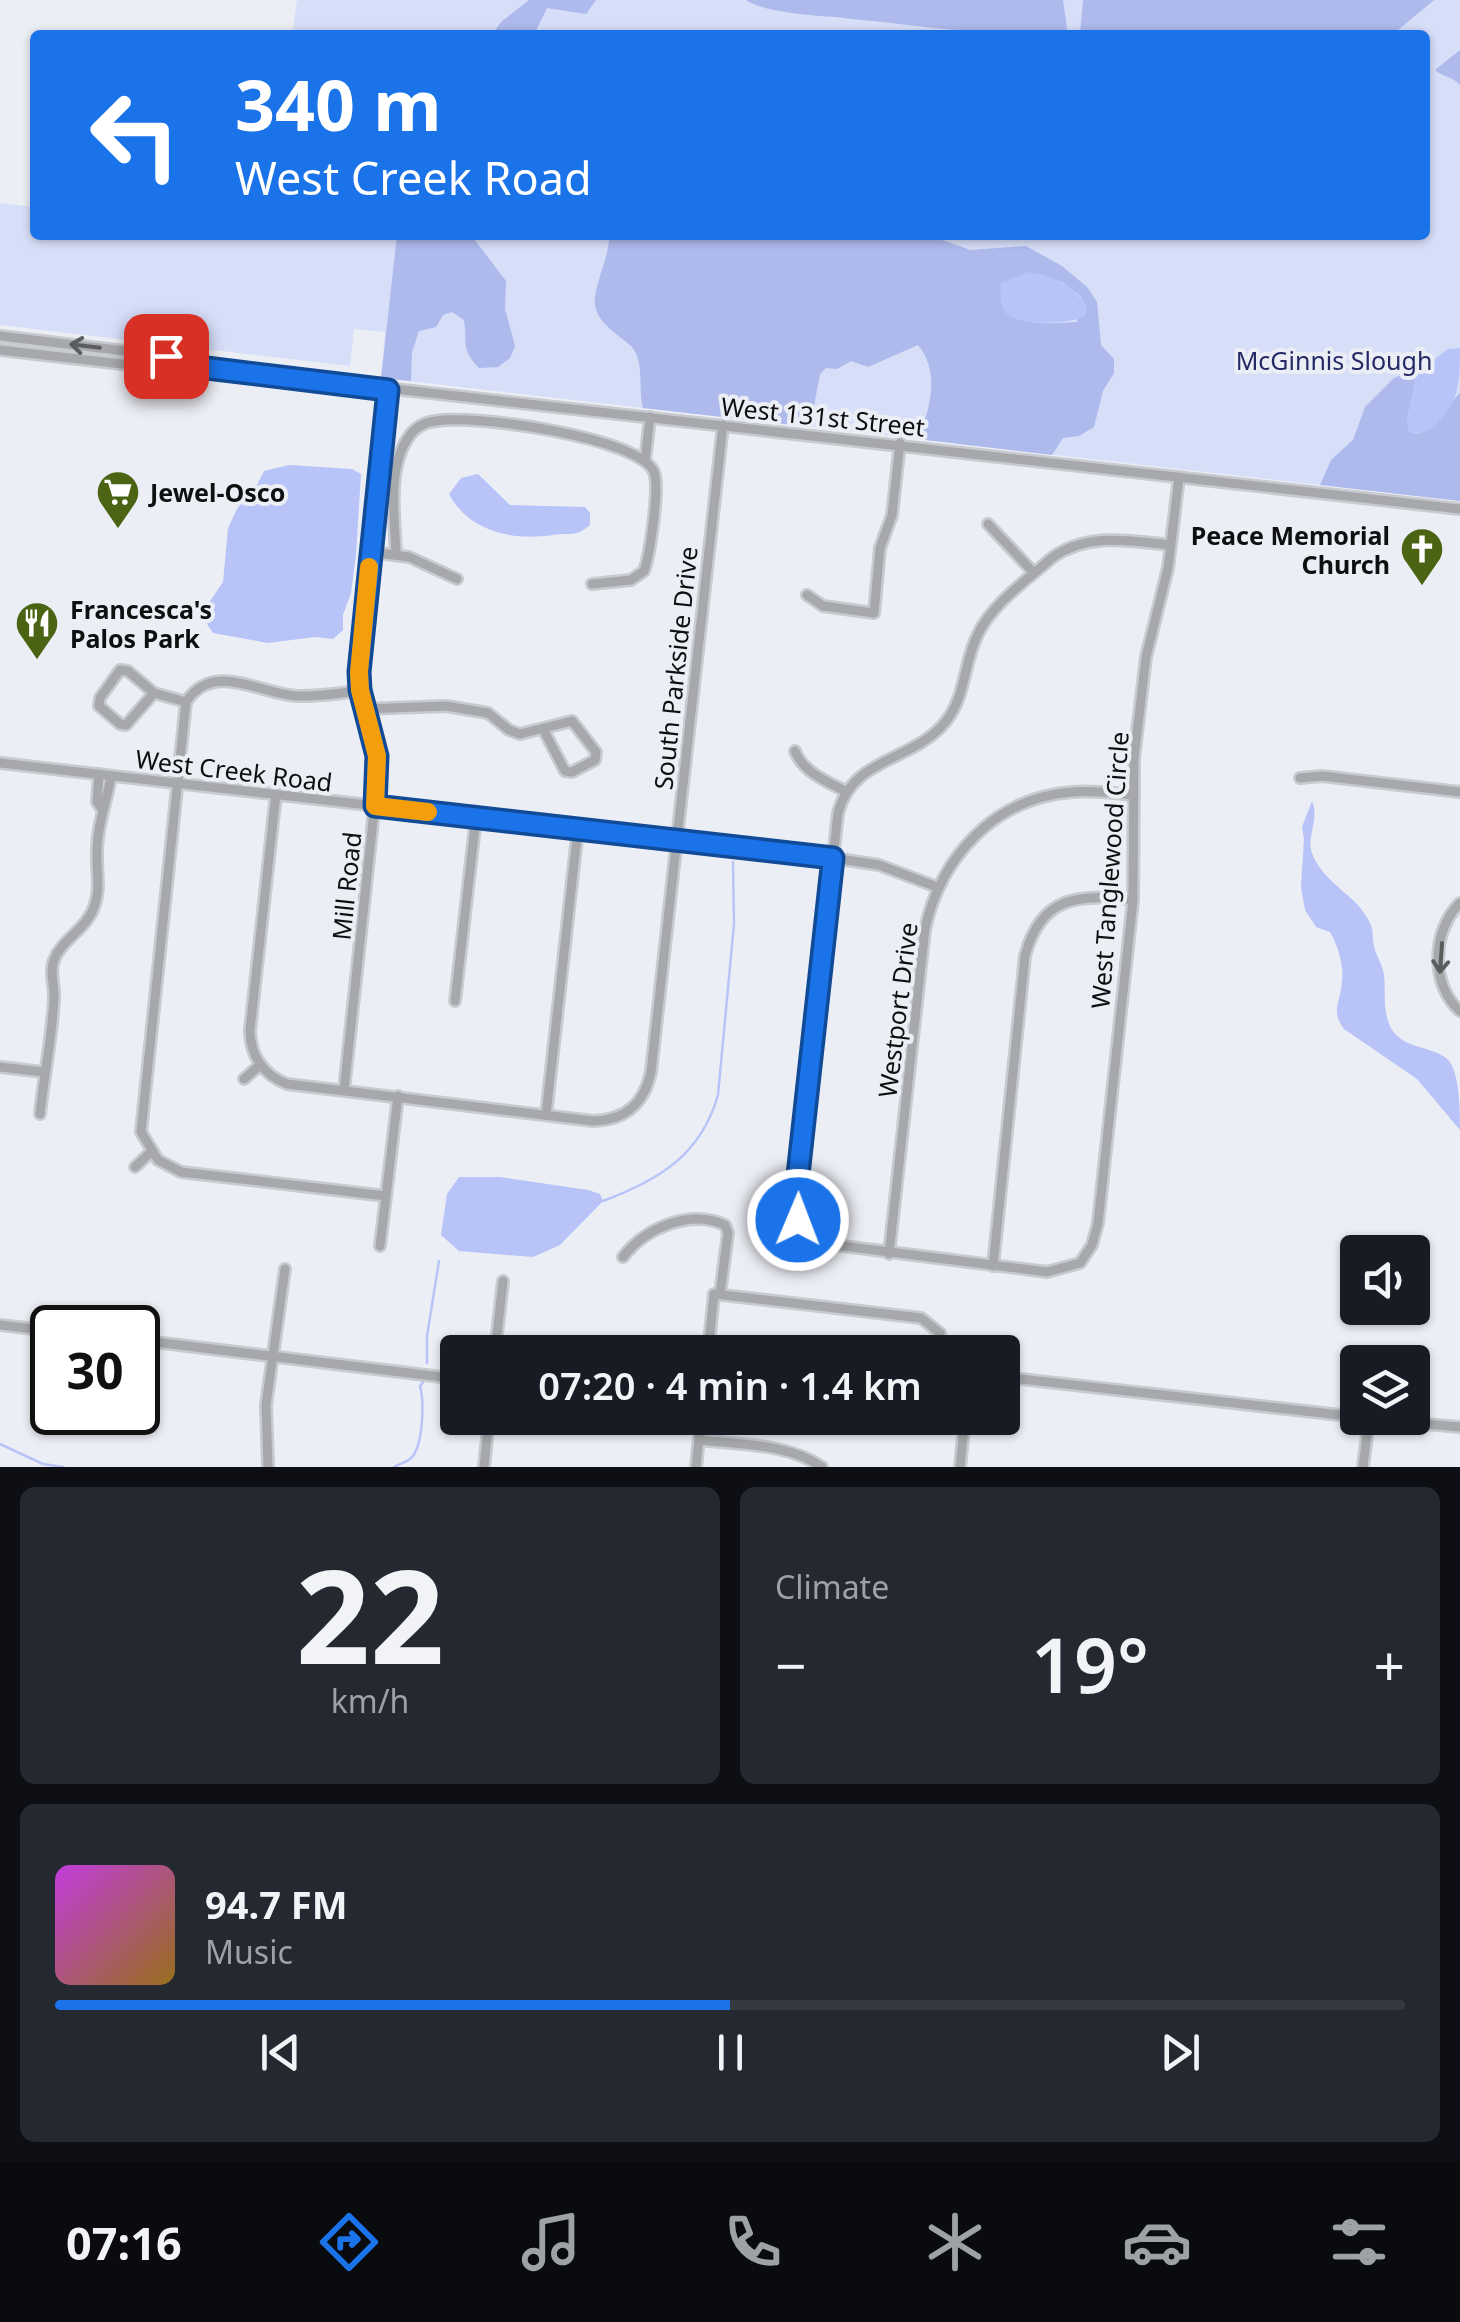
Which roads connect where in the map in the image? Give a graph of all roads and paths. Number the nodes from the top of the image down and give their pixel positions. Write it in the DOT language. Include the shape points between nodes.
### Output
graph roads {
  1 [pos="0,336"];
  2 [pos="0,350"];
  3 [pos="182,365"];
  4 [pos="388,390"];
  5 [pos="650,417"];
  6 [pos="723,425"];
  7 [pos="900,444"];
  8 [pos="645,461"];
  9 [pos="1179,478"];
  10 [pos="1460,509"];
  11 [pos="988,524"];
  12 [pos="1171,545"];
  13 [pos="371,552"];
  14 [pos="396,556"];
  15 [pos="1034,573"];
  16 [pos="457,579"];
  17 [pos="592,584"];
  18 [pos="806,596"];
  19 [pos="360,690"];
  20 [pos="154,693"];
  21 [pos="186,702"];
  22 [pos="364,709"];
  23 [pos="543,729"];
  24 [pos="795,752"];
  25 [pos="0,763"];
  26 [pos="99,774"];
  27 [pos="110,776"];
  28 [pos="1300,778"];
  29 [pos="176,783"];
  30 [pos="845,791"];
  31 [pos="1460,792"];
  32 [pos="276,794"];
  33 [pos="1134,795"];
  34 [pos="375,806"];
  35 [pos="102,809"];
  36 [pos="476,818"];
  37 [pos="578,828"];
  38 [pos="676,841"];
  39 [pos="833,858"];
  40 [pos="936,887"];
  41 [pos="1132,900"];
  42 [pos="1460,903"];
  43 [pos="455,1001"];
  44 [pos="1460,1011"];
  45 [pos="260,1065"];
  46 [pos="0,1066"];
  47 [pos="43,1072"];
  48 [pos="244,1079"];
  49 [pos="344,1090"];
  50 [pos="398,1096"];
  51 [pos="40,1114"];
  52 [pos="546,1115"];
  53 [pos="151,1152"];
  54 [pos="135,1167"];
  55 [pos="386,1196"];
  56 [pos="380,1246"];
  57 [pos="889,1254"];
  58 [pos="623,1256"];
  59 [pos="993,1266"];
  60 [pos="285,1269"];
  61 [pos="503,1281"];
  62 [pos="717,1294"];
  63 [pos="0,1325"];
  64 [pos="30,1328"];
  65 [pos="940,1333"];
  66 [pos="498,1335"];
  67 [pos="711,1335"];
  68 [pos="160,1343"];
  69 [pos="273,1358"];
  70 [pos="440,1376"];
  71 [pos="1020,1379"];
  72 [pos="1340,1416"];
  73 [pos="1430,1424"];
  74 [pos="1460,1427"];
  75 [pos="487,1435"];
  76 [pos="700,1435"];
  77 [pos="963,1435"];
  78 [pos="1366,1435"];
  79 [pos="699,1440"];
  80 [pos="268,1467"];
  81 [pos="484,1467"];
  82 [pos="696,1467"];
  83 [pos="822,1467"];
  84 [pos="960,1467"];
  85 [pos="1363,1467"];
  3 -- 1 [label="street, West 131st Street, one-way" via="166,356"];
  2 -- 3 [label="street, West 131st Street"];
  3 -- 4 [label="street, West 131st Street"];
  4 -- 5 [label="street, West 131st Street"];
  4 -- 13 [label="street, Mill Road"];
  5 -- 6 [label="street, West 131st Street"];
  5 -- 8 [label="street"];
  6 -- 7 [label="street, West 131st Street"];
  6 -- 38 [label="street, South Parkside Drive"];
  7 -- 9 [label="street, West 131st Street"];
  7 -- 18 [label="street" via="874,613 823,606"];
  8 -- 14 [label="street" via="571,434 496,422 427,423 410,435 399,456"];
  8 -- 17 [label="street" via="656,477 644,571 632,580"];
  9 -- 10 [label="street, West 131st Street"];
  9 -- 12 [label="street, West Tanglewood Circle"];
  11 -- 15 [label="street"];
  12 -- 15 [label="street" via="1085,542 1065,548"];
  12 -- 33 [label="street, West Tanglewood Circle" via="1146,657"];
  13 -- 14 [label="street"];
  13 -- 19 [label="street, Mill Road"];
  14 -- 16 [label="street"];
  15 -- 30 [label="street" via="981,628 963,690 939,729"];
  19 -- 21 [label="street" via="302,696 217,680"];
  19 -- 22 [label="street, Mill Road"];
  20 -- 20 [label="street" via="120,670 99,706 126,725"];
  20 -- 21 [label="street"];
  21 -- 29 [label="street"];
  22 -- 23 [label="street" via="446,706 488,713 520,734"];
  22 -- 34 [label="street, Mill Road" via="377,756"];
  23 -- 23 [label="street" via="576,724 595,760 565,771"];
  24 -- 30 [label="street" via="810,772"];
  25 -- 26 [label="street, West Creek Road"];
  26 -- 27 [label="street, West Creek Road"];
  26 -- 35 [label="street"];
  27 -- 29 [label="street, West Creek Road"];
  27 -- 35 [label="street"];
  28 -- 31 [label="street"];
  29 -- 32 [label="street, West Creek Road"];
  29 -- 53 [label="street" via="140,1120"];
  30 -- 39 [label="street"];
  32 -- 34 [label="street, West Creek Road"];
  32 -- 45 [label="street" via="250,1030"];
  33 -- 40 [label="street, Westport Drive" via="1068,792 1003,814 967,843"];
  33 -- 41 [label="street, West Tanglewood Circle"];
  34 -- 36 [label="street, West Creek Road"];
  34 -- 49 [label="street, Mill Road"];
  35 -- 47 [label="street" via="98,899 54,958"];
  36 -- 37 [label="street, West Creek Road"];
  36 -- 43 [label="street"];
  37 -- 38 [label="street, West Creek Road"];
  37 -- 52 [label="street"];
  38 -- 39 [label="street, West Creek Road"];
  38 -- 52 [label="street, South Parkside Drive" via="644,1094 613,1119"];
  39 -- 40 [label="street, West Creek Road" via="879,865"];
  39 -- 57 [label="street" via="795,1207 802,1232 819,1244"];
  40 -- 57 [label="street, Westport Drive" via="925,930"];
  41 -- 59 [label="street" via="1075,898 1043,917 1030,936"];
  41 -- 59 [label="street, West Tanglewood Circle" via="1097,1230 1088,1255 1047,1272"];
  42 -- 44 [label="street, one-way" via="1444,925 1439,970 1447,1000"];
  45 -- 48 [label="street"];
  45 -- 49 [label="street" via="287,1084"];
  46 -- 47 [label="street"];
  47 -- 51 [label="street"];
  49 -- 50 [label="street"];
  50 -- 52 [label="street"];
  50 -- 55 [label="street"];
  53 -- 54 [label="street"];
  53 -- 55 [label="street" via="182,1172"];
  55 -- 56 [label="street"];
  57 -- 59 [label="street"];
  58 -- 62 [label="street" via="634,1242 676,1222 718,1222 728,1233"];
  60 -- 69 [label="street"];
  61 -- 66 [label="street"];
  62 -- 65 [label="street" via="920,1318"];
  62 -- 67 [label="street"];
  63 -- 64 [label="street"];
  68 -- 69 [label="street"];
  69 -- 70 [label="street"];
  69 -- 80 [label="street"];
  71 -- 72 [label="street"];
  73 -- 74 [label="street"];
  75 -- 81 [label="street"];
  76 -- 79 [label="street"];
  77 -- 84 [label="street"];
  78 -- 85 [label="street"];
  79 -- 82 [label="street"];
  79 -- 83 [label="street" via="786,1450"];
}
